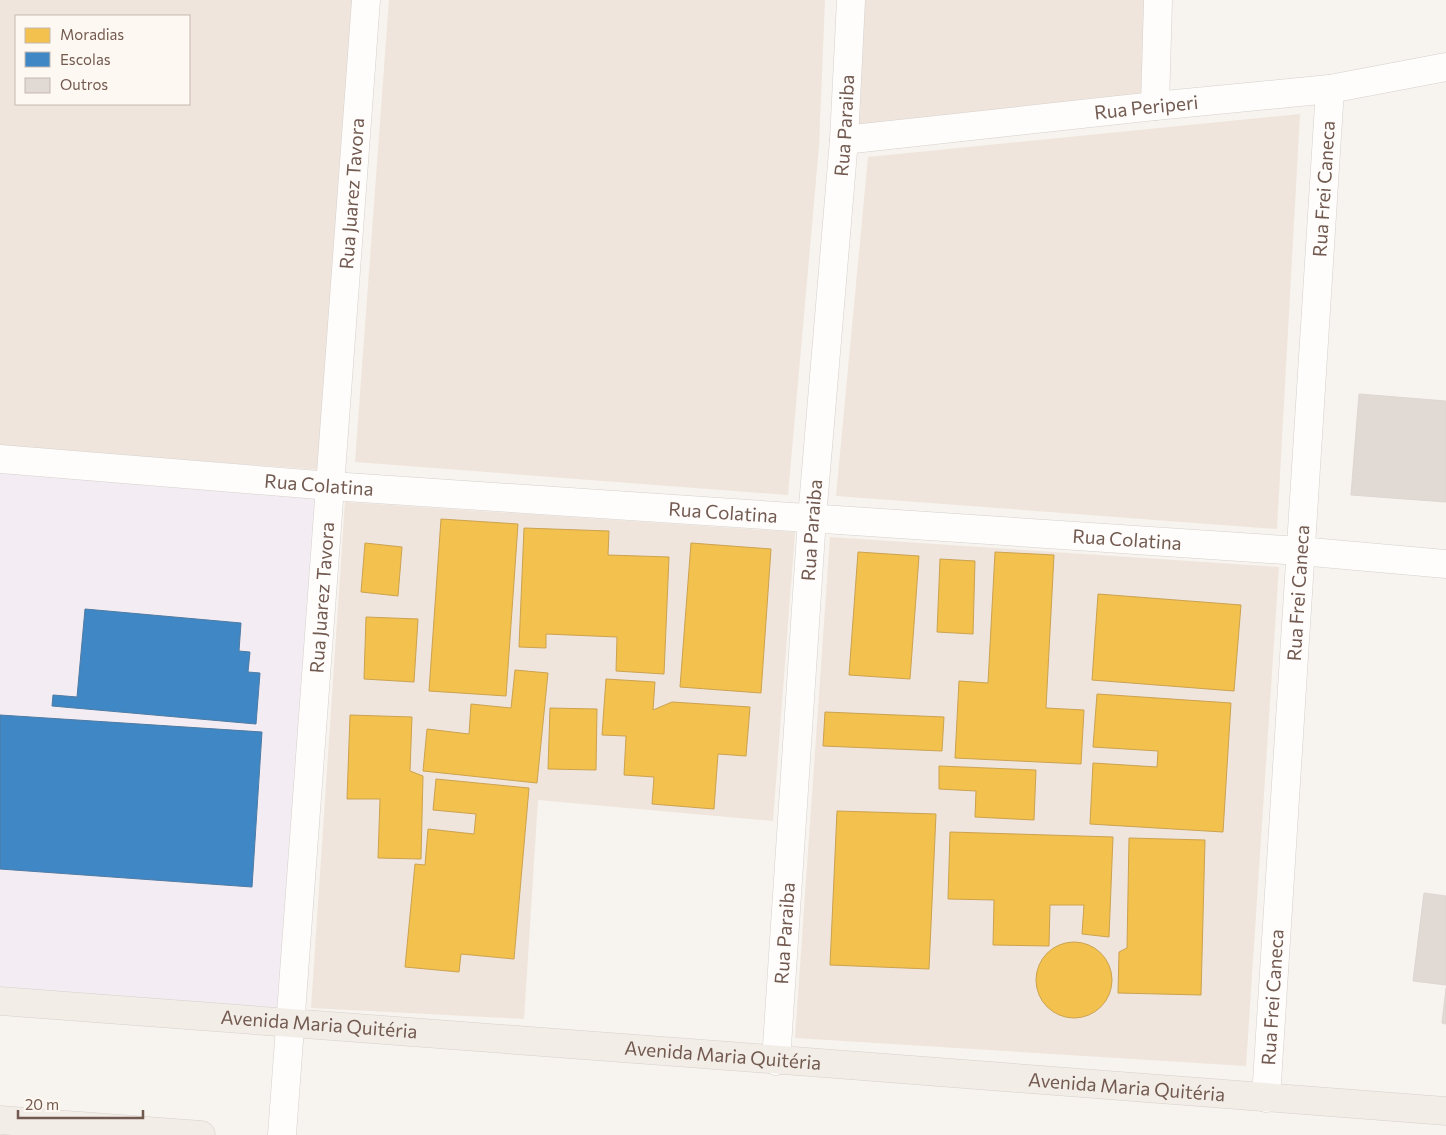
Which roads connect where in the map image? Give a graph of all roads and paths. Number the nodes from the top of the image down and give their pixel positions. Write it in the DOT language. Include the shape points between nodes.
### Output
graph roads {
  1 [pos="366,0"];
  2 [pos="851,0"];
  3 [pos="1158,0"];
  4 [pos="1446,67"];
  5 [pos="1330,89"];
  6 [pos="1155,106"];
  7 [pos="844,140"];
  8 [pos="0,459"];
  9 [pos="331,486"];
  10 [pos="812,518"];
  11 [pos="1300,552"];
  12 [pos="1446,564"];
  13 [pos="0,1001"];
  14 [pos="290,1021"];
  15 [pos="776,1061"];
  16 [pos="1266,1098"];
  17 [pos="1446,1111"];
  18 [pos="0,1120"];
  19 [pos="201,1135"];
  20 [pos="282,1135"];
  1 -- 9 [label="street, Rua Juarez Tavora"];
  2 -- 7 [label="street, Rua Paraiba"];
  3 -- 6 [label="street"];
  4 -- 5 [label="street, Rua Periperi"];
  5 -- 6 [label="street, Rua Periperi"];
  5 -- 11 [label="street, Rua Frei Caneca"];
  6 -- 7 [label="street, Rua Periperi"];
  7 -- 10 [label="street, Rua Paraiba"];
  8 -- 9 [label="street, Rua Colatina"];
  9 -- 10 [label="street, Rua Colatina"];
  9 -- 14 [label="street, Rua Juarez Tavora"];
  10 -- 11 [label="street, Rua Colatina"];
  10 -- 15 [label="street, Rua Paraiba"];
  11 -- 12 [label="street, Rua Colatina"];
  11 -- 16 [label="street, Rua Frei Caneca"];
  13 -- 14 [label="main road, Avenida Maria Quitéria"];
  14 -- 15 [label="main road, Avenida Maria Quitéria"];
  14 -- 20 [label="street, Rua Juarez Tavora"];
  15 -- 16 [label="main road, Avenida Maria Quitéria"];
  16 -- 17 [label="main road, Avenida Maria Quitéria"];
  18 -- 19 [label="main road"];
}
